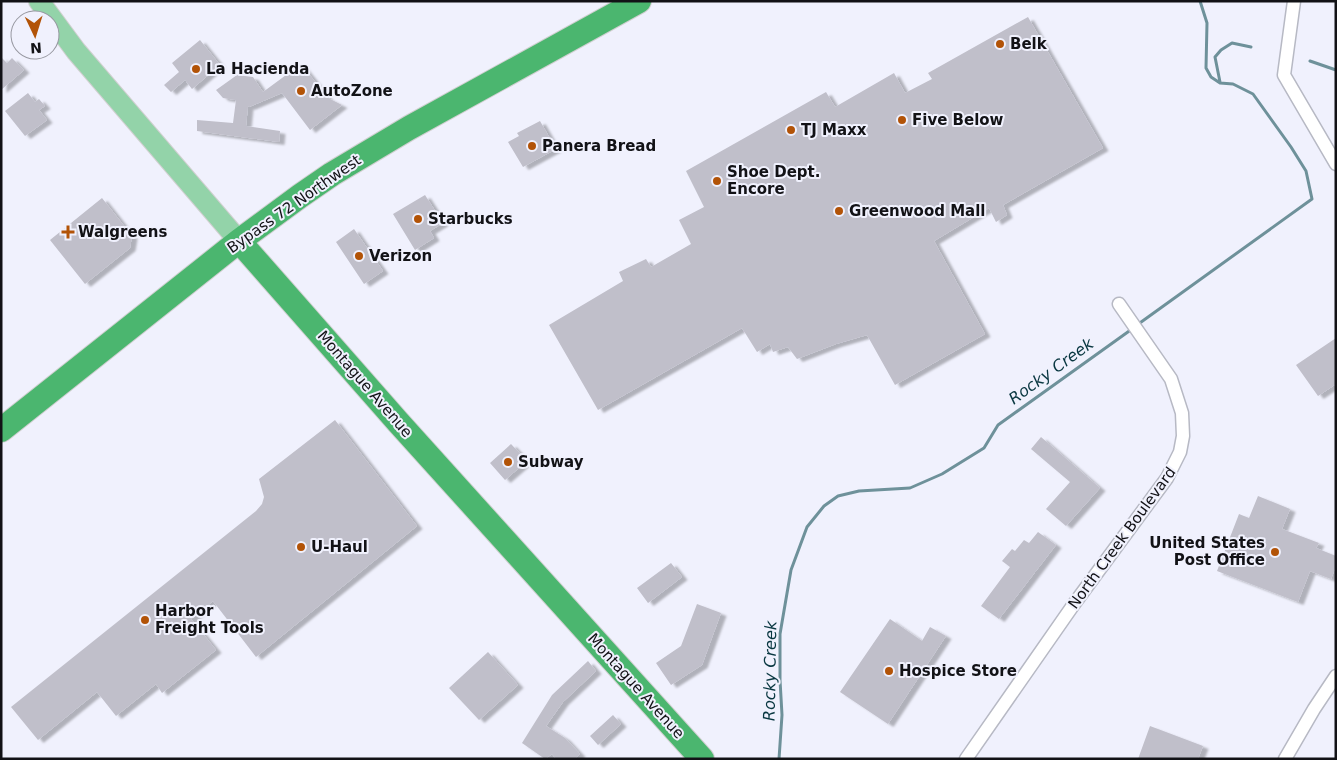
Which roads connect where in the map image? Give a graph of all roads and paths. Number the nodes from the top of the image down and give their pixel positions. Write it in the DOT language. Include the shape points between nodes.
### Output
graph roads {
  1 [pos="39,1"];
  2 [pos="639,1"];
  3 [pos="1294,1"];
  4 [pos="1336,164"];
  5 [pos="239,241"];
  6 [pos="1123,309"];
  7 [pos="1,430"];
  8 [pos="1336,676"];
  9 [pos="702,759"];
  10 [pos="966,759"];
  11 [pos="1286,759"];
  1 -- 5 [label="main road, Montague Avenue" via="82,58"];
  2 -- 5 [label="highway, Bypass 72 Northwest" via="365,154"];
  3 -- 4 [label="street" via="1284,75"];
  5 -- 7 [label="highway, Bypass 72 Northwest"];
  5 -- 9 [label="highway, Montague Avenue"];
  6 -- 10 [label="street, North Creek Boulevard" via="1171,380 1177,395 1183,428 1177,461"];
  8 -- 11 [label="street"];
}
